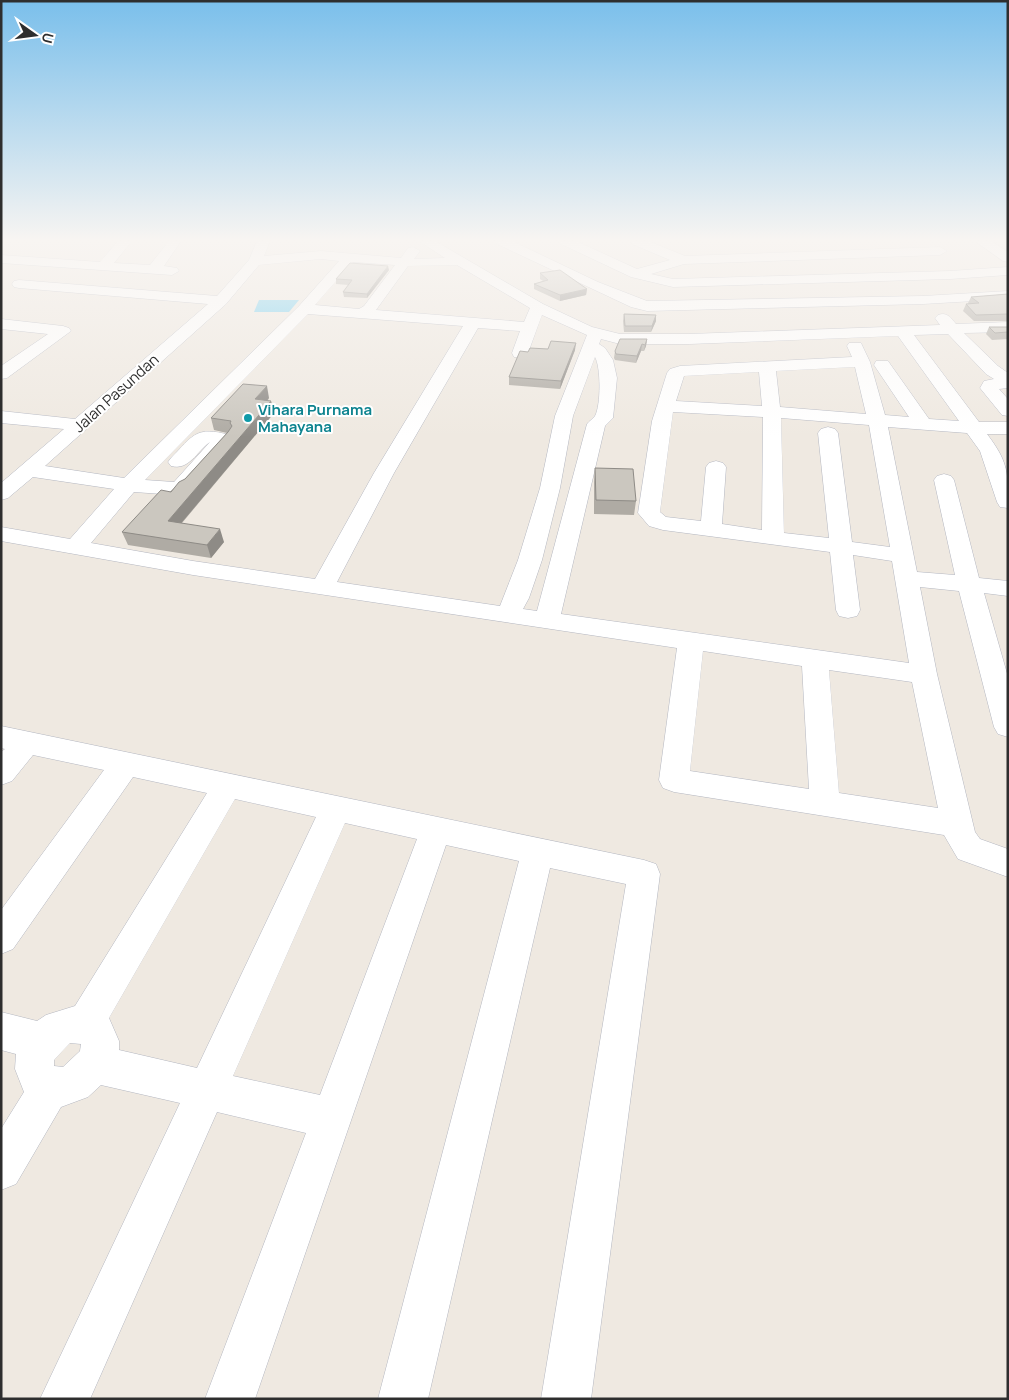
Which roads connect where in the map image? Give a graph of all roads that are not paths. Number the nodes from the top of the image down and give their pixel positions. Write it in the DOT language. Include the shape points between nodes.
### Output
graph roads {
  1 [pos="214,306"];
  2 [pos="306,306"];
  3 [pos="371,306"];
  4 [pos="706,306"];
  5 [pos="930,306"];
  6 [pos="538,307"];
  7 [pos="304,309"];
  8 [pos="363,313"];
  9 [pos="473,322"];
  10 [pos="1,324"];
  11 [pos="528,327"];
  12 [pos="952,328"];
  13 [pos="1007,328"];
  14 [pos="902,330"];
  15 [pos="847,332"];
  16 [pos="728,337"];
  17 [pos="593,340"];
  18 [pos="520,353"];
  19 [pos="872,364"];
  20 [pos="767,366"];
  21 [pos="1,374"];
  22 [pos="577,382"];
  23 [pos="1008,382"];
  24 [pos="608,385"];
  25 [pos="666,406"];
  26 [pos="1008,411"];
  27 [pos="1,417"];
  28 [pos="772,420"];
  29 [pos="923,424"];
  30 [pos="79,425"];
  31 [pos="973,428"];
  32 [pos="1008,428"];
  33 [pos="878,429"];
  34 [pos="828,433"];
  35 [pos="716,467"];
  36 [pos="29,470"];
  37 [pos="944,480"];
  38 [pos="129,485"];
  39 [pos="153,487"];
  40 [pos="1,494"];
  41 [pos="1008,502"];
  42 [pos="711,530"];
  43 [pos="1,534"];
  44 [pos="773,538"];
  45 [pos="76,546"];
  46 [pos="841,547"];
  47 [pos="902,555"];
  48 [pos="907,579"];
  49 [pos="970,584"];
  50 [pos="322,587"];
  51 [pos="1008,589"];
  52 [pos="848,610"];
  53 [pos="507,615"];
  54 [pos="547,619"];
  55 [pos="690,640"];
  56 [pos="815,658"];
  57 [pos="924,674"];
  58 [pos="1008,727"];
  59 [pos="14,739"];
  60 [pos="126,763"];
  61 [pos="1,773"];
  62 [pos="228,785"];
  63 [pos="825,804"];
  64 [pos="336,808"];
  65 [pos="957,824"];
  66 [pos="436,829"];
  67 [pos="538,852"];
  68 [pos="1008,863"];
  69 [pos="1,938"];
  70 [pos="85,1024"];
  71 [pos="1,1031"];
  72 [pos="43,1042"];
  73 [pos="94,1064"];
  74 [pos="50,1086"];
  75 [pos="208,1090"];
  76 [pos="331,1118"];
  77 [pos="1,1168"];
  78 [pos="65,1399"];
  79 [pos="230,1399"];
  80 [pos="403,1399"];
  81 [pos="566,1399"];
  1 -- 30 [label="street, Jalan Pasundan"];
  2 -- 7 [label="street"];
  3 -- 8 [label="street"];
  4 -- 16 [label="street"];
  5 -- 12 [label="street"];
  6 -- 11 [label="street"];
  6 -- 17 [label="street"];
  7 -- 8 [label="street"];
  7 -- 38 [label="street"];
  8 -- 9 [label="street"];
  9 -- 11 [label="street"];
  9 -- 50 [label="street" via="384,473"];
  10 -- 21 [label="street" via="63,331"];
  11 -- 18 [label="street"];
  12 -- 13 [label="street"];
  12 -- 14 [label="street"];
  12 -- 23 [label="street"];
  14 -- 15 [label="street"];
  14 -- 31 [label="street"];
  15 -- 16 [label="street"];
  15 -- 19 [label="street" via="857,349"];
  16 -- 17 [label="street"];
  17 -- 22 [label="street"];
  17 -- 24 [label="street" via="604,358 609,374"];
  19 -- 20 [label="street"];
  19 -- 29 [label="street"];
  19 -- 33 [label="street"];
  20 -- 25 [label="street" via="678,372 674,375"];
  20 -- 28 [label="street"];
  22 -- 24 [label="street"];
  22 -- 53 [label="street" via="564,416 550,488 530,560 517,598"];
  23 -- 26 [label="street" via="990,385 989,388"];
  24 -- 54 [label="street" via="604,418 596,424"];
  25 -- 28 [label="street"];
  25 -- 42 [label="street" via="661,421 649,514 663,523"];
  27 -- 30 [label="street"];
  28 -- 33 [label="street"];
  28 -- 34 [label="street"];
  28 -- 44 [label="street"];
  29 -- 31 [label="street"];
  29 -- 33 [label="street"];
  30 -- 36 [label="street, Jalan Pasundan"];
  31 -- 32 [label="street"];
  31 -- 41 [label="street" via="990,452"];
  33 -- 34 [label="street"];
  33 -- 47 [label="street"];
  34 -- 46 [label="street"];
  35 -- 42 [label="street"];
  36 -- 38 [label="street"];
  36 -- 40 [label="street, Jalan Pasundan"];
  37 -- 49 [label="street"];
  38 -- 39 [label="street"];
  38 -- 45 [label="street"];
  42 -- 44 [label="street"];
  43 -- 45 [label="street"];
  44 -- 46 [label="street"];
  45 -- 50 [label="street"];
  46 -- 47 [label="street"];
  46 -- 52 [label="street"];
  47 -- 48 [label="street"];
  48 -- 49 [label="street"];
  48 -- 57 [label="street"];
  49 -- 51 [label="street"];
  49 -- 58 [label="street"];
  50 -- 53 [label="street"];
  53 -- 54 [label="street"];
  54 -- 55 [label="street"];
  55 -- 56 [label="street"];
  55 -- 63 [label="street" via="674,780"];
  56 -- 57 [label="street"];
  56 -- 63 [label="street"];
  57 -- 65 [label="street"];
  59 -- 60 [label="street"];
  59 -- 61 [label="street"];
  60 -- 62 [label="street"];
  60 -- 69 [label="street"];
  62 -- 64 [label="street"];
  62 -- 70 [label="street"];
  63 -- 65 [label="street"];
  64 -- 66 [label="street"];
  64 -- 75 [label="street"];
  65 -- 68 [label="street" via="969,849"];
  66 -- 67 [label="street"];
  66 -- 76 [label="street"];
  67 -- 80 [label="street"];
  67 -- 81 [label="street" via="644,874"];
  70 -- 72 [label="street" via="63,1026"];
  70 -- 73 [label="street" via="93,1027 101,1042"];
  71 -- 72 [label="street"];
  72 -- 74 [label="street" via="34,1064 39,1080"];
  73 -- 74 [label="street" via="74,1082 61,1087"];
  73 -- 75 [label="street"];
  74 -- 77 [label="street"];
  75 -- 76 [label="street"];
  75 -- 78 [label="street"];
  76 -- 79 [label="street"];
}
